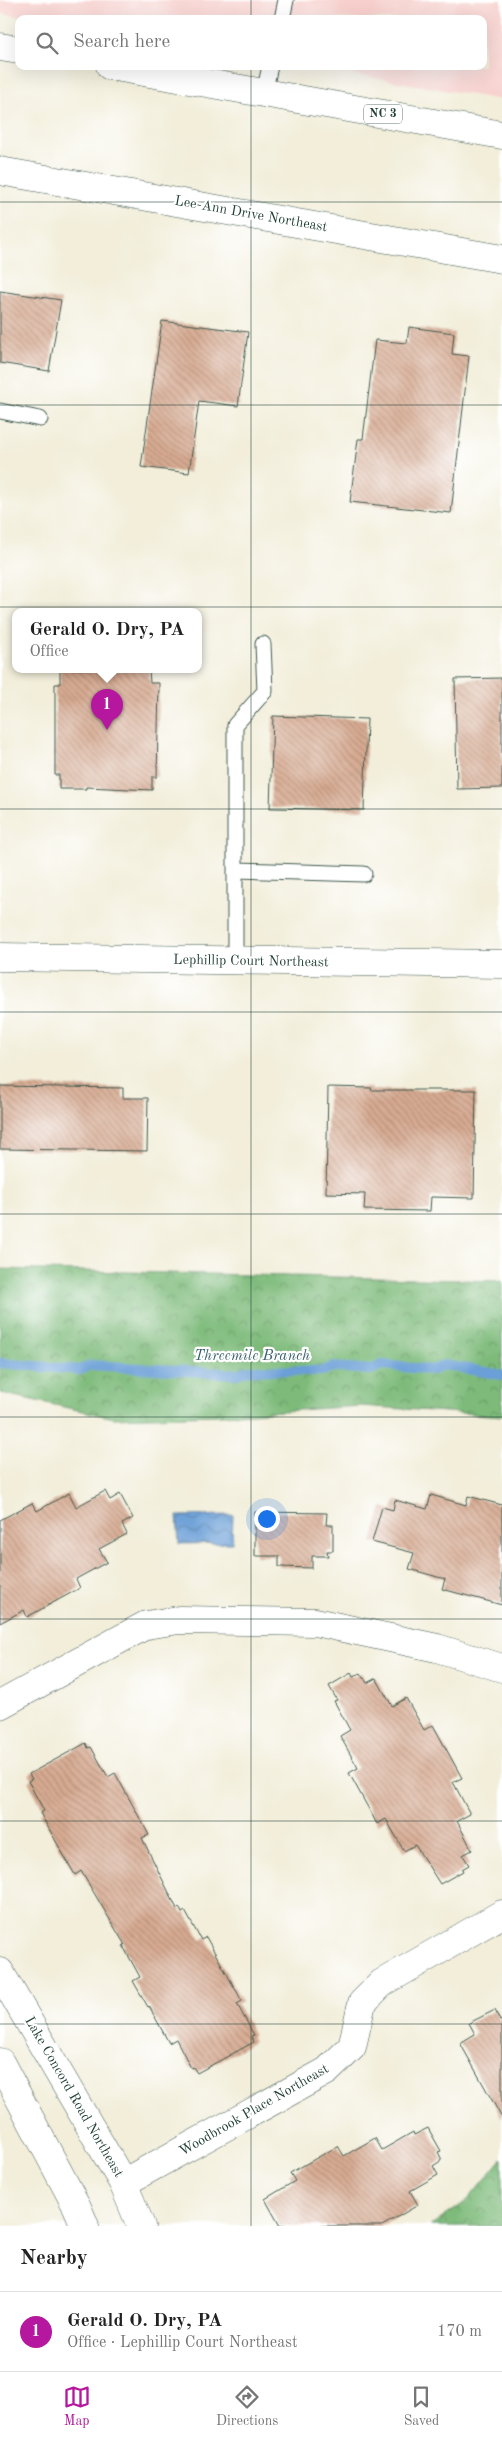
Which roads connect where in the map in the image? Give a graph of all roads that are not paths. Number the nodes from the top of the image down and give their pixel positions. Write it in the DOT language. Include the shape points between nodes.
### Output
graph roads {
  1 [pos="286,0"];
  2 [pos="283,15"];
  3 [pos="0,47"];
  4 [pos="15,49"];
  5 [pos="133,70"];
  6 [pos="269,70"];
  7 [pos="264,93"];
  8 [pos="502,135"];
  9 [pos="0,171"];
  10 [pos="502,258"];
  11 [pos="0,411"];
  12 [pos="40,419"];
  13 [pos="263,644"];
  14 [pos="236,870"];
  15 [pos="364,874"];
  16 [pos="0,957"];
  17 [pos="235,960"];
  18 [pos="502,964"];
  19 [pos="502,1668"];
  20 [pos="0,1705"];
  21 [pos="502,1914"];
  22 [pos="0,1972"];
  23 [pos="0,2062"];
  24 [pos="123,2183"];
  25 [pos="85,2226"];
  26 [pos="142,2226"];
  1 -- 2 [label="lane"];
  3 -- 4 [label="street"];
  5 -- 7 [label="street, NC 3"];
  6 -- 7 [label="lane"];
  7 -- 8 [label="street, NC 3"];
  9 -- 10 [label="street, Lee-Ann Drive Northeast"];
  11 -- 12 [label="lane"];
  13 -- 14 [label="lane" via="265,691 235,725"];
  14 -- 15 [label="lane"];
  14 -- 17 [label="lane"];
  16 -- 17 [label="street, Lephillip Court Northeast"];
  17 -- 18 [label="street, Lephillip Court Northeast"];
  19 -- 20 [label="street" via="437,1648 315,1622 179,1620 146,1625"];
  21 -- 24 [label="street, Woodbrook Place Northeast" via="382,1983 362,2003 352,2047 327,2071"];
  22 -- 24 [label="street, Lake Concord Road Northeast"];
  23 -- 25 [label="street"];
  24 -- 26 [label="street, Lake Concord Road Northeast"];
}
